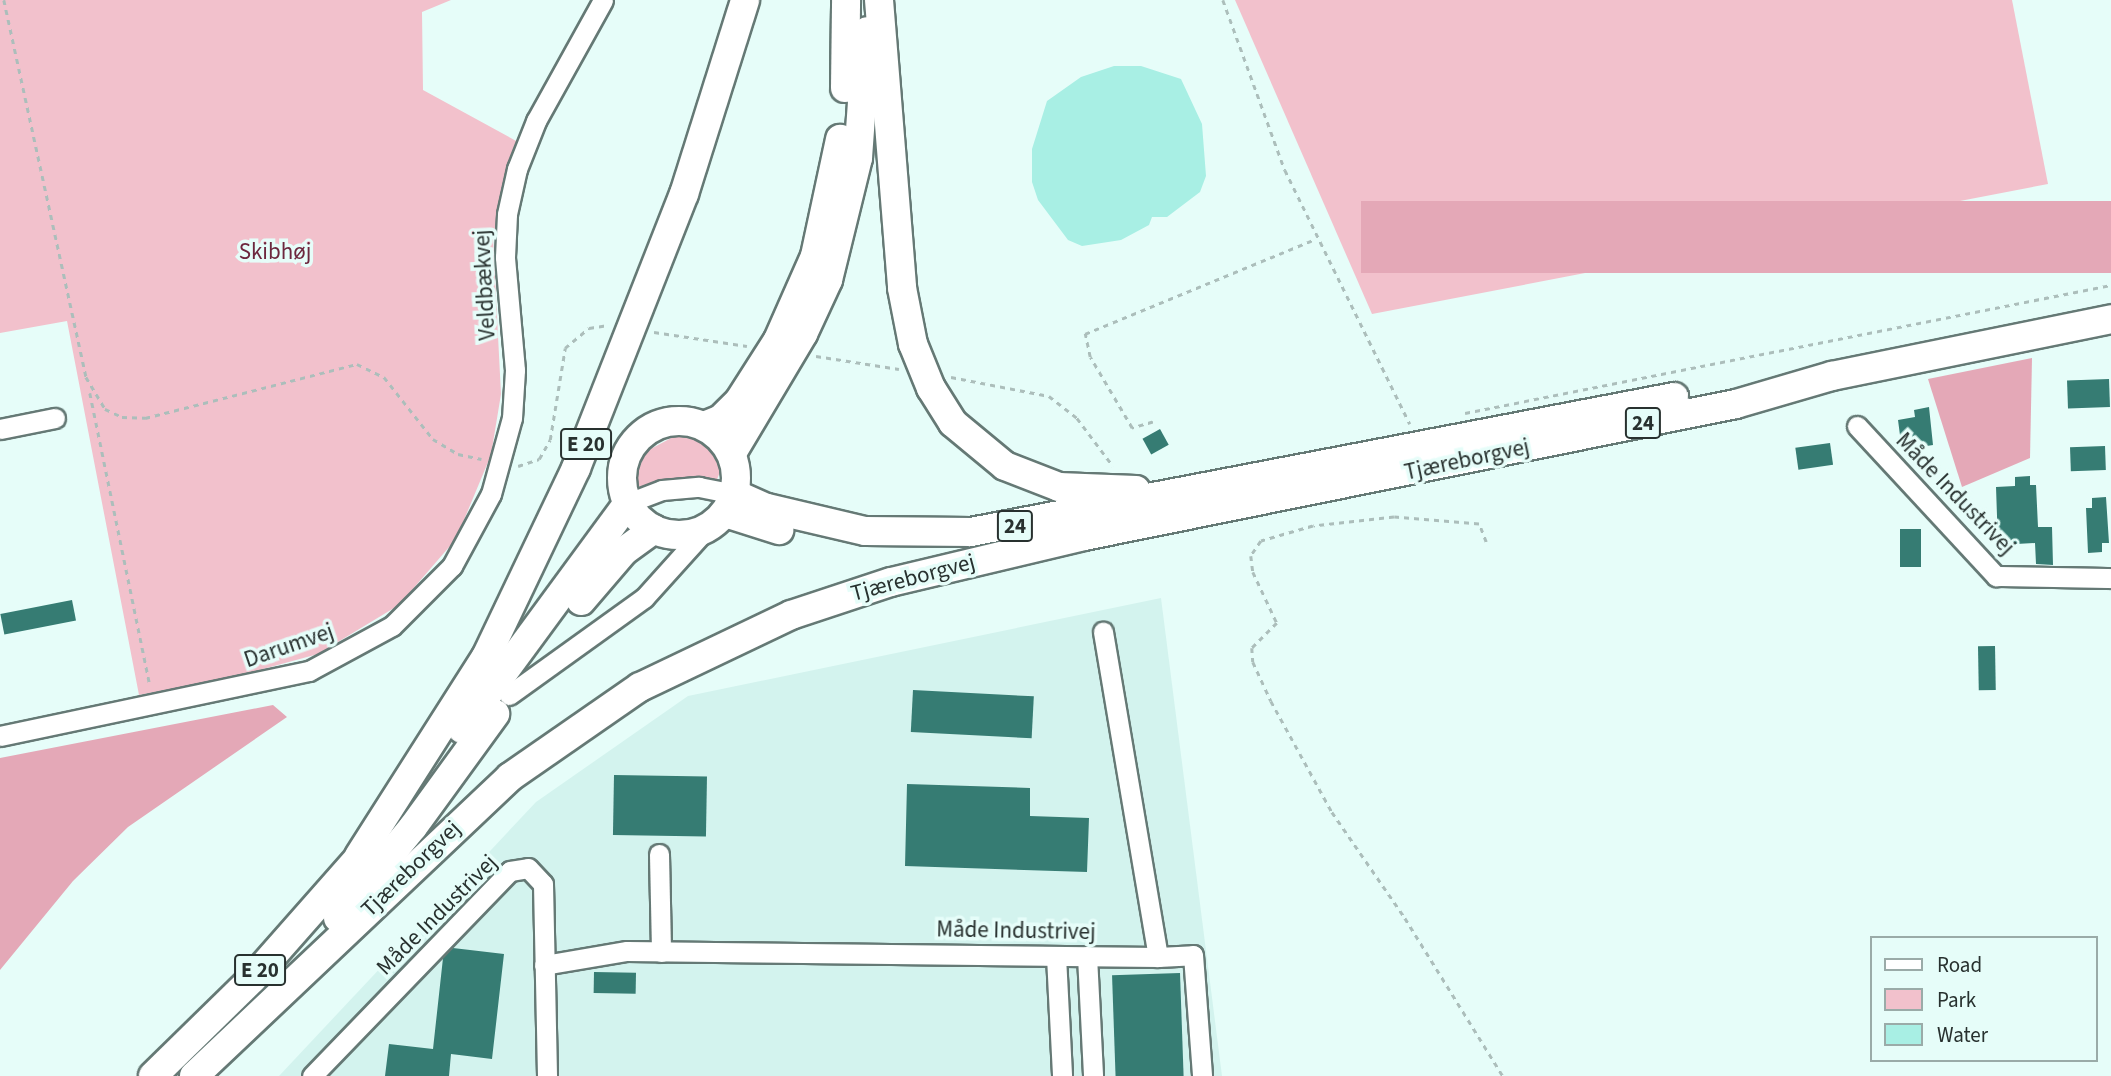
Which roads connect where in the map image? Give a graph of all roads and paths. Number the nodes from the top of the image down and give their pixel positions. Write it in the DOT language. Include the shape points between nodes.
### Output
graph roads {
  1 [pos="4,0"];
  2 [pos="603,0"];
  3 [pos="745,0"];
  4 [pos="846,0"];
  5 [pos="866,0"];
  6 [pos="879,0"];
  7 [pos="1223,0"];
  8 [pos="1315,239"];
  9 [pos="2111,285"];
  10 [pos="2111,319"];
  11 [pos="614,326"];
  12 [pos="650,331"];
  13 [pos="754,346"];
  14 [pos="812,356"];
  15 [pos="904,369"];
  16 [pos="944,376"];
  17 [pos="1832,376"];
  18 [pos="90,391"];
  19 [pos="1464,413"];
  20 [pos="55,418"];
  21 [pos="1423,421"];
  22 [pos="1153,422"];
  23 [pos="1410,424"];
  24 [pos="704,426"];
  25 [pos="1397,426"];
  26 [pos="1857,426"];
  27 [pos="0,429"];
  28 [pos="732,453"];
  29 [pos="502,464"];
  30 [pos="1121,472"];
  31 [pos="1296,472"];
  32 [pos="628,503"];
  33 [pos="722,512"];
  34 [pos="654,529"];
  35 [pos="1084,536"];
  36 [pos="1486,542"];
  37 [pos="2111,578"];
  38 [pos="1103,632"];
  39 [pos="509,695"];
  40 [pos="154,705"];
  41 [pos="0,736"];
  42 [pos="659,854"];
  43 [pos="359,856"];
  44 [pos="662,952"];
  45 [pos="1056,956"];
  46 [pos="1087,956"];
  47 [pos="1158,957"];
  48 [pos="544,965"];
  49 [pos="247,1028"];
  50 [pos="153,1076"];
  51 [pos="194,1076"];
  52 [pos="312,1076"];
  53 [pos="547,1076"];
  54 [pos="1062,1076"];
  55 [pos="1093,1076"];
  56 [pos="1202,1076"];
  57 [pos="1503,1076"];
  1 -- 18 [label="path"];
  2 -- 29 [label="street, Veldbækvej" via="536,121 507,214 505,257 515,370 512,418"];
  3 -- 43 [label="highway, E 20" via="680,205 576,468 486,657"];
  4 -- 24 [label="highway" via="847,66 838,159 815,256 760,371 721,419"];
  5 -- 28 [label="highway" via="858,158 828,280 797,345"];
  6 -- 31 [label="highway" via="906,309 920,365 953,423 1005,466 1029,478 1087,491 1122,492"];
  7 -- 8 [label="path"];
  8 -- 22 [label="path" via="1085,334 1090,357 1132,428"];
  8 -- 23 [label="path"];
  9 -- 19 [label="path"];
  10 -- 17 [label="highway, Tjæreborgvej / 24"];
  11 -- 29 [label="path" via="589,328 565,348 553,428 544,454 530,465"];
  12 -- 13 [label="path"];
  14 -- 15 [label="path"];
  16 -- 30 [label="path" via="1049,396 1077,418"];
  17 -- 31 [label="highway, Tjæreborgvej / 24" via="1730,386"];
  17 -- 35 [label="highway, Tjæreborgvej / 24" via="1736,404"];
  18 -- 29 [label="path" via="105,409 133,419 357,364 384,377 420,425 444,447"];
  18 -- 40 [label="path"];
  20 -- 27 [label="street"];
  21 -- 23 [label="path"];
  23 -- 25 [label="path"];
  24 -- 28 [label="highway"];
  24 -- 32 [label="highway, E 20" via="673,421 644,432 626,457 623,488"];
  26 -- 37 [label="street, Måde Industrivej" via="1996,576"];
  28 -- 33 [label="highway"];
  29 -- 40 [label="street, Darumvej" via="480,521 452,566 412,609 372,640 293,676"];
  31 -- 33 [label="highway, 24" via="971,533 865,531 789,514"];
  32 -- 33 [label="street" via="662,490 699,486"];
  32 -- 34 [label="highway"];
  32 -- 43 [label="highway, Tjæreborgvej / E 20" via="399,815"];
  33 -- 34 [label="highway" via="681,535"];
  33 -- 35 [label="highway, 24" via="849,547 902,551 970,549"];
  33 -- 39 [label="street" via="644,598"];
  34 -- 39 [label="highway, Tjæreborgvej / E 20" via="624,551 597,580"];
  35 -- 49 [label="highway, Tjæreborgvej" via="841,597 739,636 640,687 549,747 474,809"];
  36 -- 57 [label="path" via="1479,524 1394,517 1313,526 1261,541 1251,555 1253,572 1277,623 1252,648 1253,662 1271,701 1332,811"];
  38 -- 47 [label="street"];
  39 -- 49 [label="highway, Tjæreborgvej / E 20" via="413,827"];
  40 -- 41 [label="street, Darumvej"];
  42 -- 44 [label="street"];
  43 -- 50 [label="highway, Tjæreborgvej / E 20" via="252,979"];
  44 -- 45 [label="street, Måde Industrivej"];
  44 -- 48 [label="street, Måde Industrivej" via="627,951"];
  45 -- 46 [label="street, Måde Industrivej"];
  45 -- 54 [label="street"];
  46 -- 47 [label="street, Måde Industrivej"];
  46 -- 55 [label="street"];
  47 -- 56 [label="street, Måde Industrivej" via="1193,955"];
  48 -- 52 [label="street, Måde Industrivej" via="542,884 528,868 510,871"];
  48 -- 53 [label="street, Måde Industrivej"];
  49 -- 51 [label="highway, Tjæreborgvej / E 20"];
}
